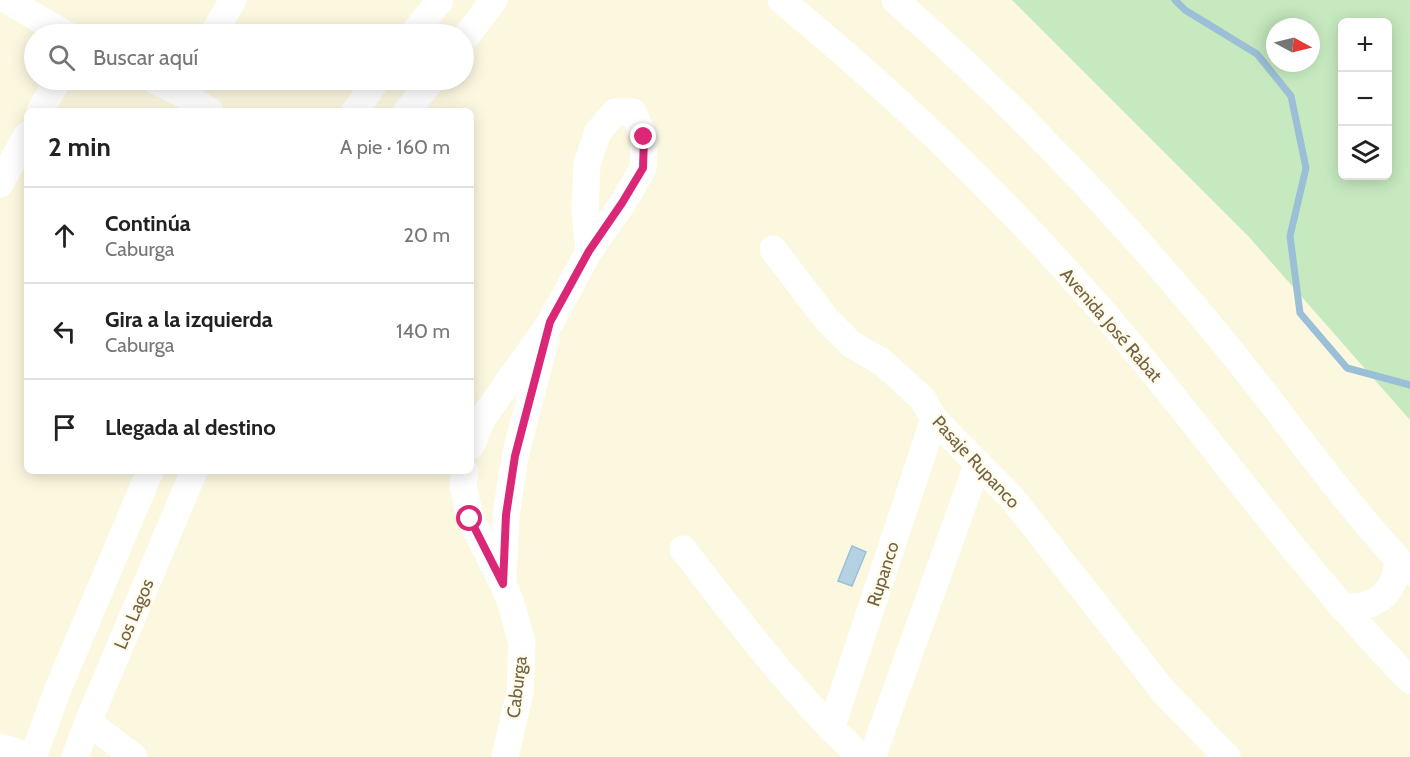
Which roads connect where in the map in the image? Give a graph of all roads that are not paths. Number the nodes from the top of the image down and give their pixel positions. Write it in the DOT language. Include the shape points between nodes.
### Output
graph roads {
  1 [pos="7,0"];
  2 [pos="233,0"];
  3 [pos="440,0"];
  4 [pos="494,0"];
  5 [pos="781,0"];
  6 [pos="895,0"];
  7 [pos="48,24"];
  8 [pos="219,24"];
  9 [pos="420,24"];
  10 [pos="474,26"];
  11 [pos="52,90"];
  12 [pos="187,90"];
  13 [pos="370,90"];
  14 [pos="424,90"];
  15 [pos="42,108"];
  16 [pos="207,108"];
  17 [pos="357,108"];
  18 [pos="409,108"];
  19 [pos="24,140"];
  20 [pos="0,184"];
  21 [pos="773,249"];
  22 [pos="589,251"];
  23 [pos="550,322"];
  24 [pos="934,419"];
  25 [pos="474,439"];
  26 [pos="978,463"];
  27 [pos="149,474"];
  28 [pos="193,474"];
  29 [pos="465,474"];
  30 [pos="683,549"];
  31 [pos="1404,566"];
  32 [pos="503,584"];
  33 [pos="1341,606"];
  34 [pos="1410,680"];
  35 [pos="88,722"];
  36 [pos="831,729"];
  37 [pos="0,747"];
  38 [pos="858,755"];
  39 [pos="33,757"];
  40 [pos="75,757"];
  41 [pos="134,757"];
  42 [pos="505,757"];
  43 [pos="1227,757"];
  1 -- 7 [label="street"];
  2 -- 8 [label="street"];
  3 -- 9 [label="street"];
  4 -- 10 [label="street"];
  5 -- 33 [label="street, Avenida José Rabat" via="944,145 1076,283 1153,372"];
  6 -- 31 [label="street" via="1038,134 1118,219 1230,350 1346,500"];
  11 -- 15 [label="street"];
  12 -- 16 [label="street"];
  13 -- 17 [label="street"];
  14 -- 18 [label="street"];
  19 -- 20 [label="street"];
  21 -- 24 [label="street, Pasaje Rupanco" via="827,320 851,344 882,362 922,398"];
  22 -- 23 [label="street, Caburga"];
  23 -- 25 [label="street, Caburga" via="482,419"];
  23 -- 32 [label="street, Caburga" via="515,456 506,515"];
  24 -- 26 [label="street, Pasaje Rupanco"];
  24 -- 36 [label="street, Rupanco"];
  26 -- 38 [label="street"];
  26 -- 43 [label="street, Pasaje Rupanco" via="1012,498 1164,692"];
  27 -- 39 [label="street"];
  28 -- 35 [label="street, Los Lagos"];
  29 -- 32 [label="street, Caburga" via="470,519"];
  30 -- 36 [label="street" via="744,628"];
  31 -- 33 [label="street" via="1379,600 1360,607"];
  32 -- 42 [label="street, Caburga" via="522,643 520,692"];
  33 -- 34 [label="street, Avenida José Rabat"];
  35 -- 40 [label="street, Los Lagos"];
  35 -- 41 [label="street"];
  36 -- 38 [label="street"];
  37 -- 39 [label="street"];
}
